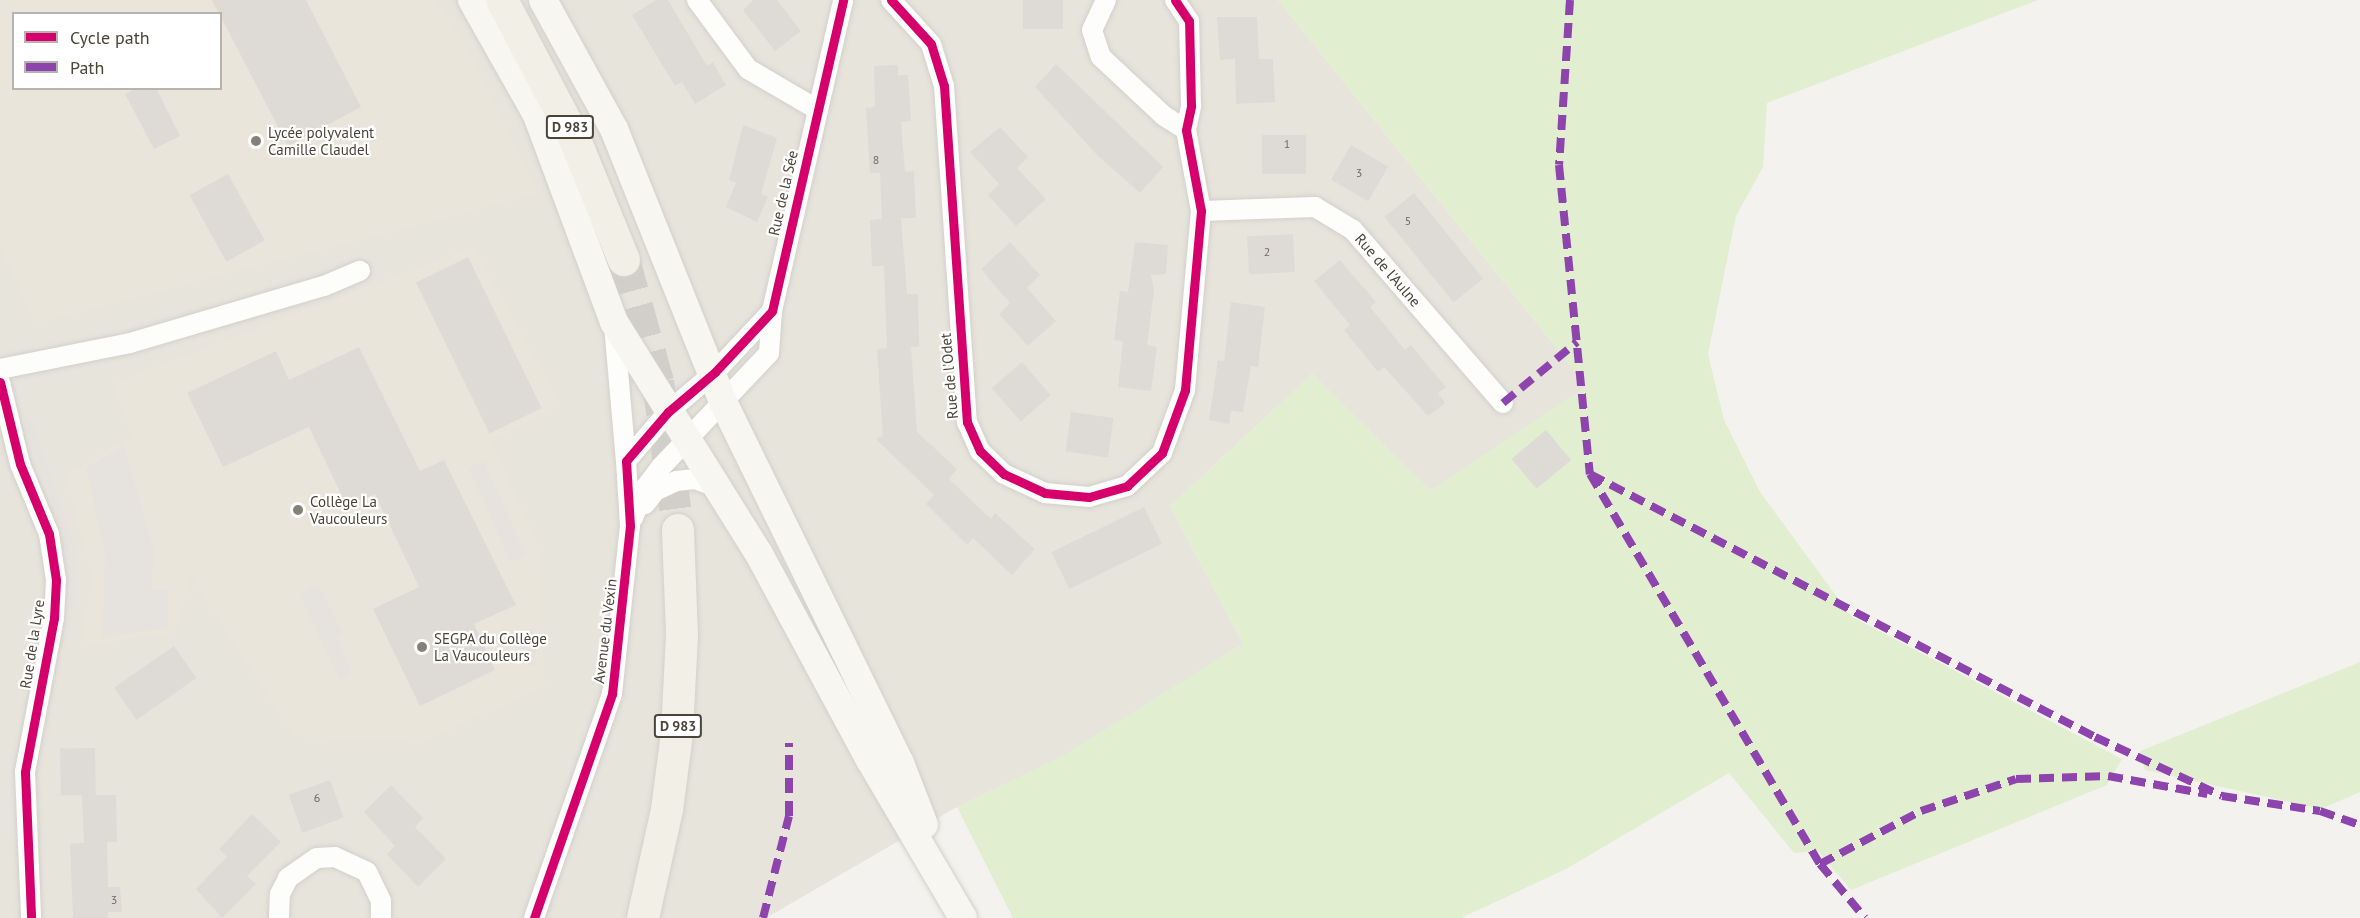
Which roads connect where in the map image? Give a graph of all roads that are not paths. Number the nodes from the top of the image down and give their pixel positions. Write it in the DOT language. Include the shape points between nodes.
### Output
graph roads {
  1 [pos="472,0"];
  2 [pos="502,0"];
  3 [pos="543,0"];
  4 [pos="697,0"];
  5 [pos="843,0"];
  6 [pos="891,0"];
  7 [pos="1106,0"];
  8 [pos="1175,0"];
  9 [pos="818,110"];
  10 [pos="1186,130"];
  11 [pos="1201,211"];
  12 [pos="624,260"];
  13 [pos="360,271"];
  14 [pos="772,312"];
  15 [pos="614,322"];
  16 [pos="0,369"];
  17 [pos="715,372"];
  18 [pos="0,382"];
  19 [pos="1503,403"];
  20 [pos="724,404"];
  21 [pos="668,412"];
  22 [pos="684,440"];
  23 [pos="626,461"];
  24 [pos="714,486"];
  25 [pos="630,526"];
  26 [pos="678,530"];
  27 [pos="958,910"];
  28 [pos="31,918"];
  29 [pos="279,918"];
  30 [pos="381,918"];
  31 [pos="534,918"];
  32 [pos="643,918"];
  1 -- 15 [label="main road" via="537,115"];
  2 -- 12 [label="main road, D 983" via="574,137"];
  3 -- 17 [label="main road" via="614,129"];
  4 -- 9 [label="street" via="748,69"];
  5 -- 9 [label="street, Rue de la Sée"];
  6 -- 11 [label="street, Rue de l'Odet" via="932,44 944,86 967,422 980,451 1004,474 1045,493 1089,497 1127,486 1162,453 1185,390"];
  7 -- 10 [label="street" via="1092,30 1101,57 1164,116"];
  8 -- 10 [label="street, Rue de l'Odet" via="1189,21 1191,106"];
  9 -- 14 [label="street, Rue de la Sée"];
  10 -- 11 [label="street, Rue de l'Odet"];
  11 -- 19 [label="street, Rue de l'Aulne" via="1316,207 1353,230"];
  13 -- 16 [label="street" via="324,286 121,346"];
  14 -- 17 [label="street"];
  14 -- 20 [label="street, Rue de la Sée" via="769,353"];
  15 -- 21 [label="main road"];
  15 -- 23 [label="street, Avenue du Vexin"];
  17 -- 20 [label="main road"];
  17 -- 21 [label="street"];
  18 -- 28 [label="street, Rue de la Lyre" via="20,464 49,534 56,580 54,618 25,772"];
  20 -- 22 [label="street, Rue de la Sée"];
  20 -- 27 [label="main road" via="900,764"];
  21 -- 22 [label="main road"];
  21 -- 23 [label="street"];
  22 -- 24 [label="main road"];
  22 -- 25 [label="street, Rue de la Sée" via="645,488"];
  23 -- 25 [label="street, Avenue du Vexin"];
  24 -- 25 [label="street" via="694,479 676,481 655,491"];
  24 -- 27 [label="main road" via="759,554 870,760"];
  25 -- 31 [label="street, Avenue du Vexin" via="612,694"];
  26 -- 32 [label="main road, D 983" via="682,635 678,723 667,810"];
  29 -- 30 [label="street" via="280,894 288,878 317,858 335,857 367,872 381,901"];
}
